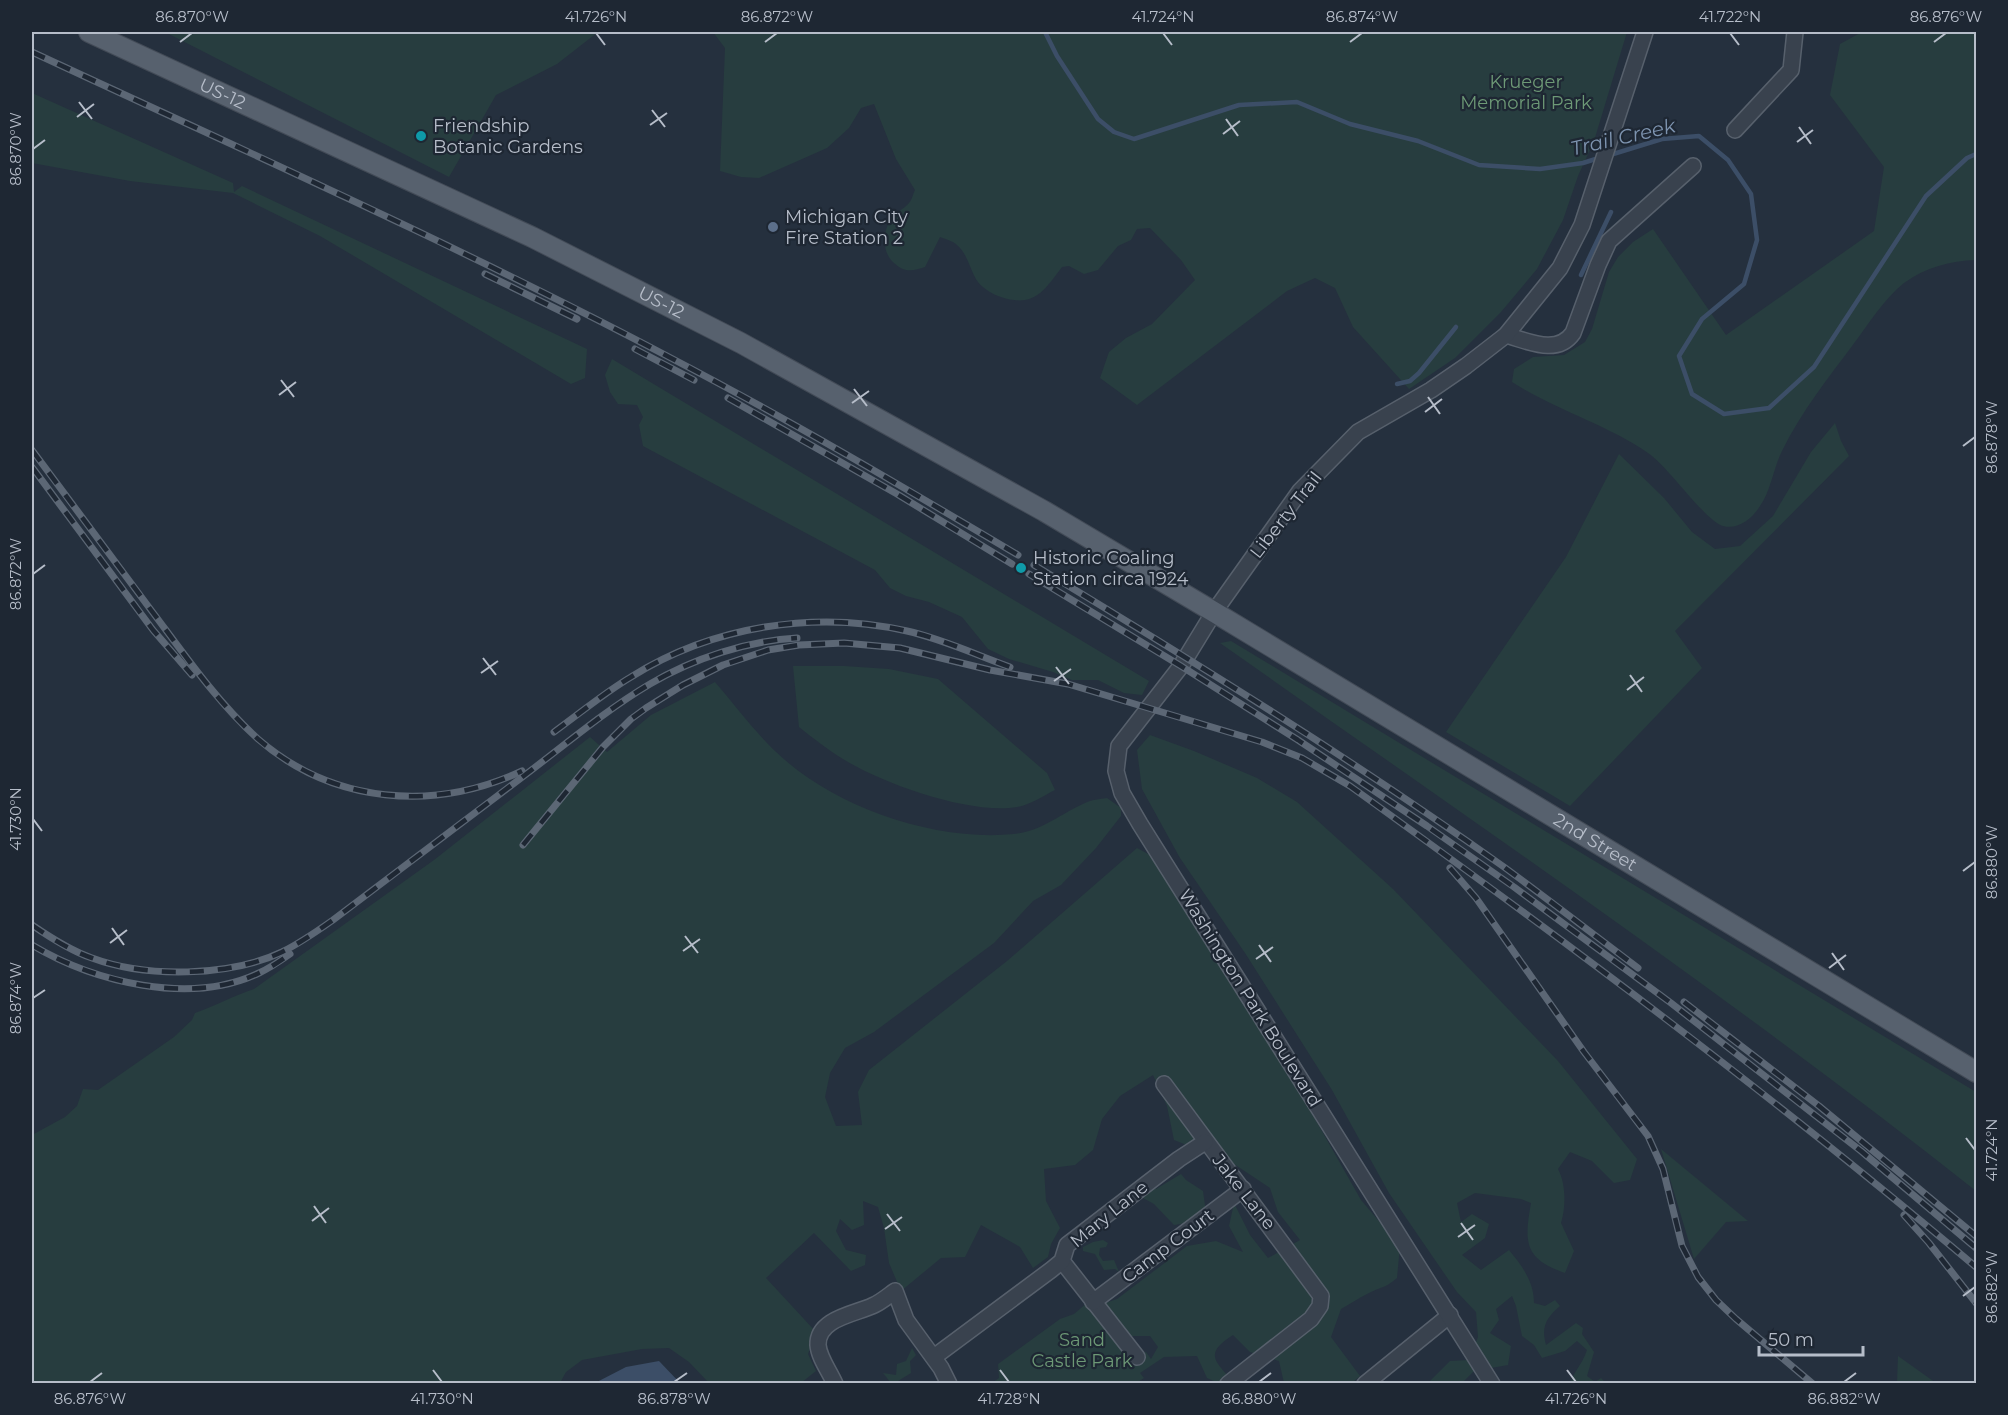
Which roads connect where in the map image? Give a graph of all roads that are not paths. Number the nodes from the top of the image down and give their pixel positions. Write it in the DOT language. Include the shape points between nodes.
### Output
graph roads {
  1 [pos="89,32"];
  2 [pos="1645,32"];
  3 [pos="1795,32"];
  4 [pos="1735,130"];
  5 [pos="1693,166"];
  6 [pos="1506,334"];
  7 [pos="1214,612"];
  8 [pos="1977,1072"];
  9 [pos="1164,1084"];
  10 [pos="1204,1142"];
  11 [pos="1243,1189"];
  12 [pos="1062,1261"];
  13 [pos="1093,1302"];
  14 [pos="1450,1315"];
  15 [pos="1137,1357"];
  16 [pos="938,1363"];
  17 [pos="1383,1378"];
  18 [pos="835,1383"];
  19 [pos="949,1383"];
  20 [pos="958,1383"];
  21 [pos="1228,1383"];
  22 [pos="1365,1383"];
  23 [pos="1492,1383"];
  1 -- 7 [label="main road, US-12" via="637,289 1034,505"];
  2 -- 6 [label="street, Liberty Trail" via="1582,225 1560,268"];
  3 -- 4 [label="street" via="1791,69"];
  5 -- 6 [label="street" via="1610,241 1569,339 1547,346"];
  6 -- 7 [label="street, Liberty Trail" via="1431,390 1358,432 1300,491"];
  7 -- 8 [label="main road, 2nd Street"];
  7 -- 14 [label="street, Washington Park Boulevard" via="1181,666 1119,746 1116,771 1122,793"];
  9 -- 10 [label="street, Jake Lane"];
  10 -- 11 [label="street, Jake Lane"];
  10 -- 12 [label="street, Mary Lane" via="1067,1245"];
  11 -- 13 [label="street, Camp Court"];
  11 -- 21 [label="street, Jake Lane" via="1322,1301 1311,1319"];
  12 -- 13 [label="street"];
  12 -- 16 [label="street, Mary Lane"];
  13 -- 15 [label="street"];
  14 -- 17 [label="street"];
  14 -- 23 [label="street, Washington Park Boulevard"];
  16 -- 18 [label="street" via="906,1320 896,1291 873,1306 843,1316 821,1333 818,1345"];
  16 -- 19 [label="street"];
  16 -- 20 [label="street"];
  17 -- 22 [label="street"];
}
